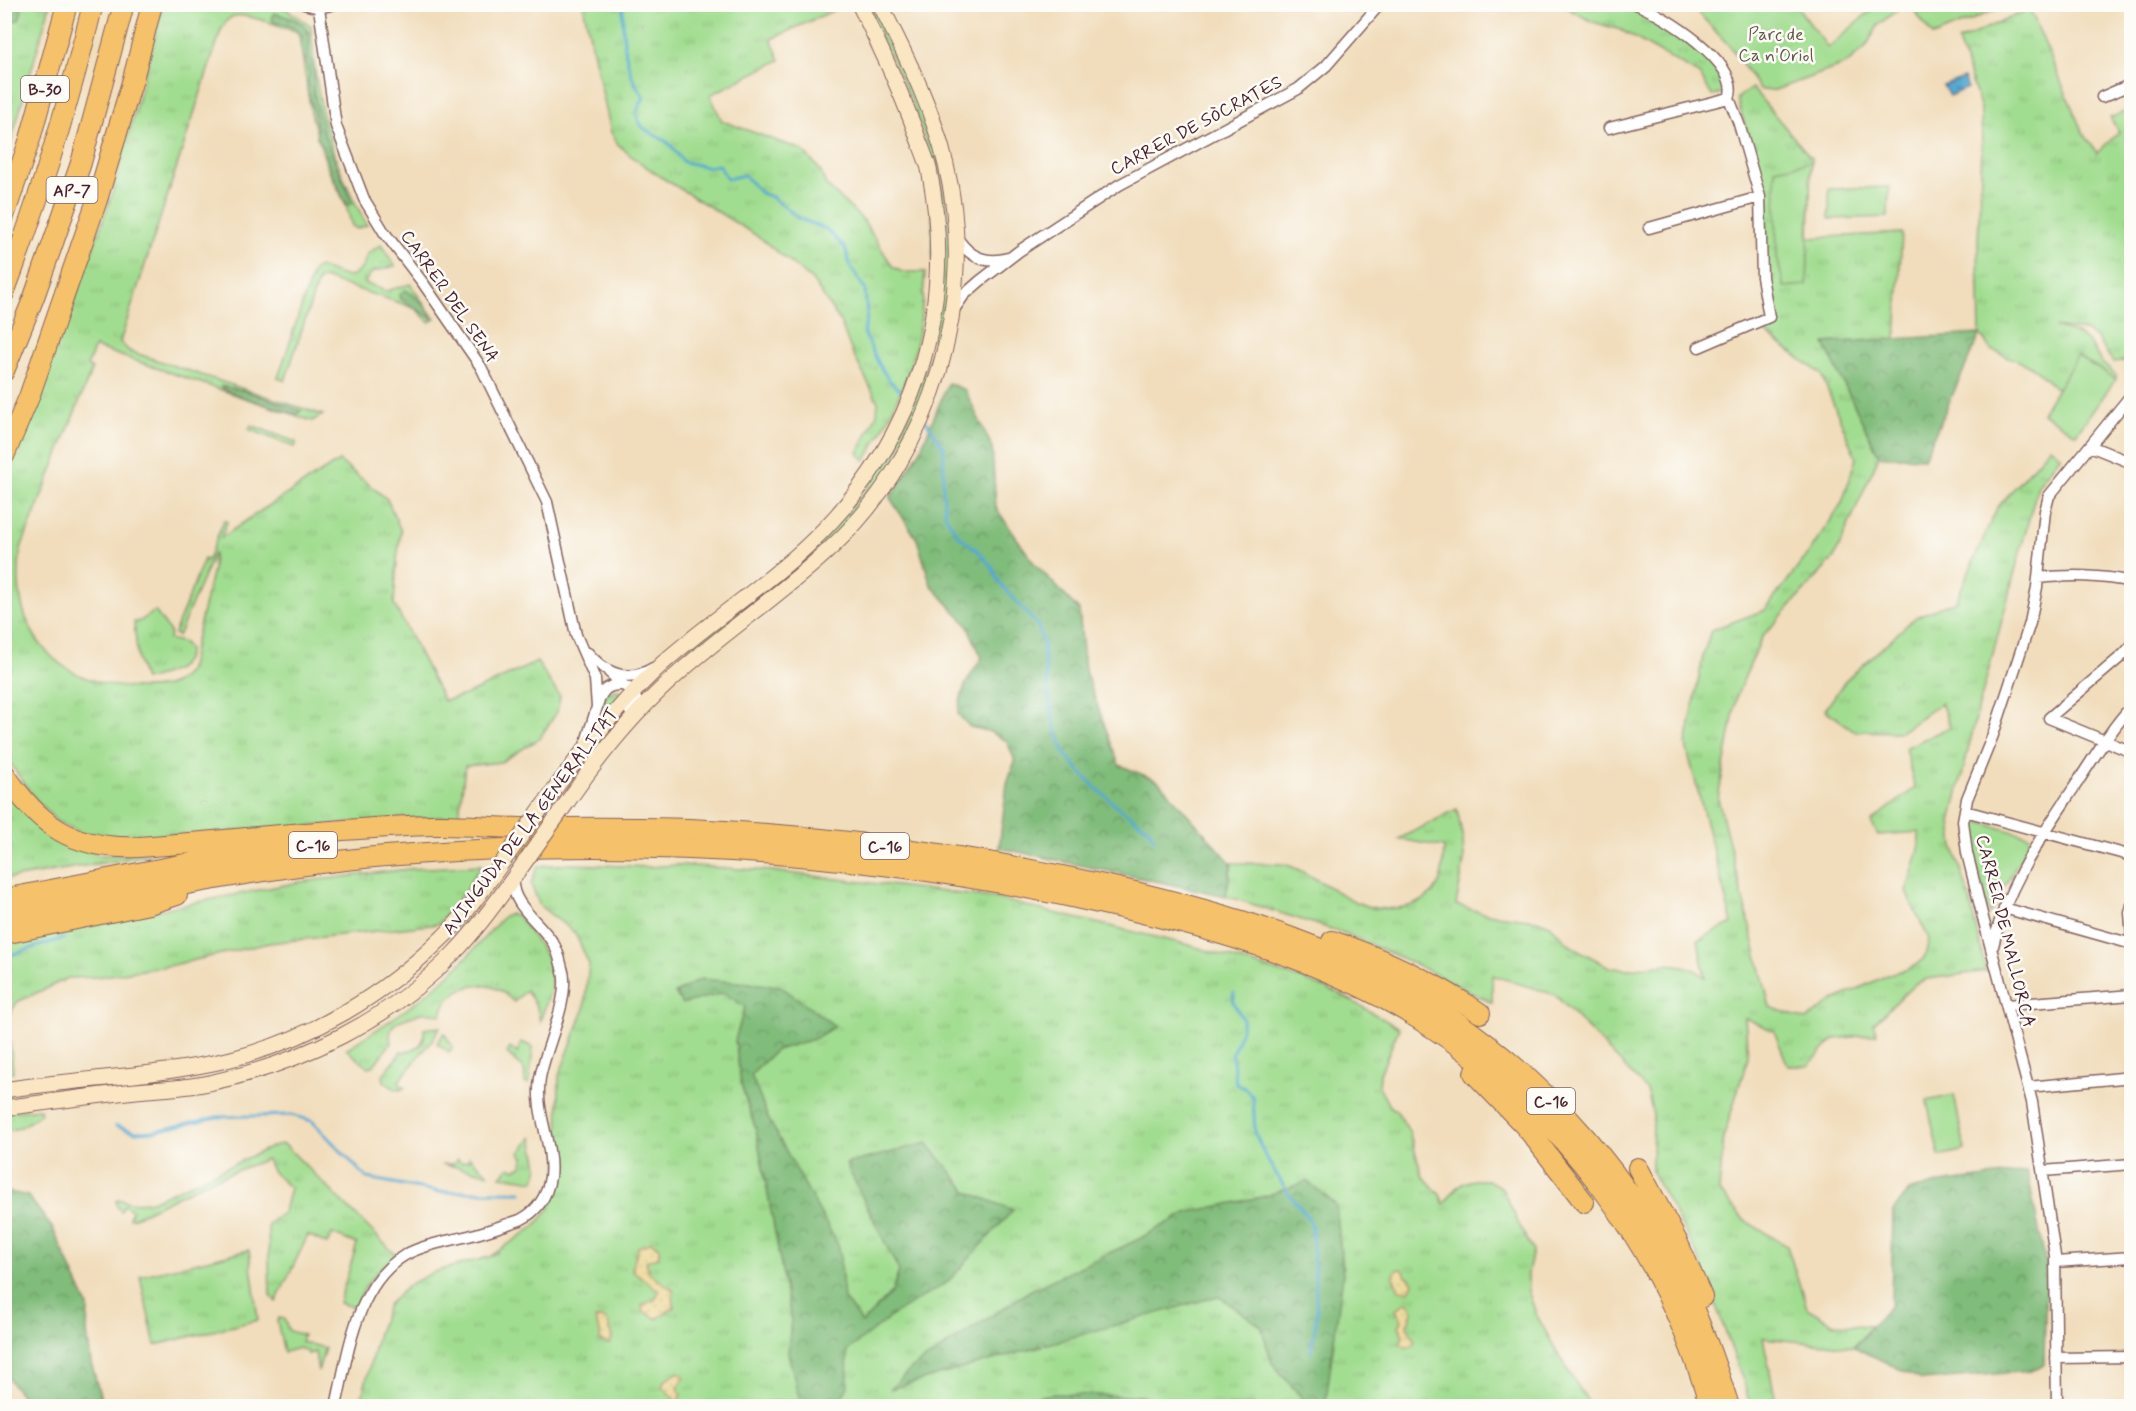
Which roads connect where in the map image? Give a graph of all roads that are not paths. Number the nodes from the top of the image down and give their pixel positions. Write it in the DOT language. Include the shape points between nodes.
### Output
graph roads {
  1 [pos="66,4"];
  2 [pos="93,4"];
  3 [pos="124,4"];
  4 [pos="152,4"];
  5 [pos="304,4"];
  6 [pos="335,4"];
  7 [pos="859,4"];
  8 [pos="880,4"];
  9 [pos="1380,4"];
  10 [pos="1636,4"];
  11 [pos="319,8"];
  12 [pos="2132,84"];
  13 [pos="2103,97"];
  14 [pos="1729,98"];
  15 [pos="1609,128"];
  16 [pos="1760,197"];
  17 [pos="4,216"];
  18 [pos="1649,228"];
  19 [pos="955,233"];
  20 [pos="1011,257"];
  21 [pos="4,293"];
  22 [pos="58,308"];
  23 [pos="953,311"];
  24 [pos="1699,347"];
  25 [pos="4,371"];
  26 [pos="2132,394"];
  27 [pos="4,430"];
  28 [pos="2090,446"];
  29 [pos="4,456"];
  30 [pos="2132,463"];
  31 [pos="2038,578"];
  32 [pos="2132,582"];
  33 [pos="576,635"];
  34 [pos="2132,645"];
  35 [pos="664,662"];
  36 [pos="609,672"];
  37 [pos="628,688"];
  38 [pos="2132,706"];
  39 [pos="597,707"];
  40 [pos="2105,740"];
  41 [pos="2132,752"];
  42 [pos="4,773"];
  43 [pos="586,776"];
  44 [pos="560,782"];
  45 [pos="1965,811"];
  46 [pos="517,828"];
  47 [pos="2044,833"];
  48 [pos="2132,856"];
  49 [pos="242,874"];
  50 [pos="515,876"];
  51 [pos="517,898"];
  52 [pos="4,899"];
  53 [pos="494,904"];
  54 [pos="2132,905"];
  55 [pos="2004,908"];
  56 [pos="4,917"];
  57 [pos="1246,922"];
  58 [pos="4,934"];
  59 [pos="2132,938"];
  60 [pos="2132,944"];
  61 [pos="1992,949"];
  62 [pos="1353,984"];
  63 [pos="2132,995"];
  64 [pos="2007,1005"];
  65 [pos="1480,1013"];
  66 [pos="2132,1077"];
  67 [pos="2028,1087"];
  68 [pos="4,1090"];
  69 [pos="4,1108"];
  70 [pos="2132,1164"];
  71 [pos="1638,1168"];
  72 [pos="2043,1171"];
  73 [pos="1584,1202"];
  74 [pos="2132,1257"];
  75 [pos="2055,1262"];
  76 [pos="2132,1357"];
  77 [pos="2056,1358"];
  78 [pos="336,1407"];
  79 [pos="1710,1407"];
  80 [pos="1729,1407"];
  81 [pos="2057,1407"];
  1 -- 17 [label="highway, B-30" via="30,139"];
  2 -- 21 [label="highway, AP-7" via="53,152"];
  3 -- 25 [label="highway, AP-7" via="77,174"];
  4 -- 22 [label="highway" via="114,144"];
  5 -- 11 [label="street"];
  6 -- 11 [label="street"];
  7 -- 35 [label="street, AVINGUDA DE LA GENERALITAT" via="928,167 937,224 937,291 918,378 903,418 875,467 842,511 805,548"];
  8 -- 19 [label="street, AVINGUDA DE LA GENERALITAT" via="913,69 938,134 951,186"];
  9 -- 20 [label="street, CARRER DE SÒCRATES" via="1326,66 1298,89 1119,185"];
  10 -- 14 [label="street" via="1671,22 1706,50 1728,77 1732,91"];
  11 -- 33 [label="street, CARRER DEL SENA" via="336,126 352,171 384,232 481,368 545,498"];
  12 -- 13 [label="street"];
  14 -- 15 [label="street"];
  14 -- 16 [label="street"];
  16 -- 18 [label="street"];
  16 -- 24 [label="street" via="1762,277 1770,314 1767,319"];
  19 -- 20 [label="street, CARRER DE SÒCRATES" via="968,251 982,260"];
  19 -- 23 [label="street, AVINGUDA DE LA GENERALITAT"];
  20 -- 23 [label="street, CARRER DE SÒCRATES" via="971,288"];
  22 -- 27 [label="highway"];
  22 -- 29 [label="highway" via="29,397"];
  23 -- 43 [label="street, AVINGUDA DE LA GENERALITAT" via="944,357 914,434 889,482 863,515 797,578 656,694 619,732"];
  26 -- 28 [label="street, CARRER DE MALLORCA"];
  28 -- 30 [label="street"];
  28 -- 31 [label="street, CARRER DE MALLORCA" via="2049,496"];
  31 -- 32 [label="street" via="2075,575"];
  31 -- 45 [label="street, CARRER DE MALLORCA" via="2030,623"];
  33 -- 36 [label="street, CARRER DEL SENA" via="593,659"];
  33 -- 39 [label="street, CARRER DEL SENA" via="595,679"];
  34 -- 40 [label="street" via="2049,718"];
  35 -- 36 [label="street" via="634,675"];
  35 -- 37 [label="street, AVINGUDA DE LA GENERALITAT"];
  36 -- 37 [label="street, CARRER DEL SENA"];
  37 -- 39 [label="street, CARRER DEL SENA" via="613,684 606,688"];
  37 -- 43 [label="street" via="638,703 594,753"];
  37 -- 44 [label="street, AVINGUDA DE LA GENERALITAT"];
  38 -- 40 [label="street"];
  39 -- 44 [label="street, CARRER DEL SENA" via="588,739"];
  40 -- 41 [label="street"];
  40 -- 47 [label="street"];
  42 -- 46 [label="highway" via="22,799 48,824 76,840 104,846 139,847 436,825"];
  43 -- 50 [label="street, AVINGUDA DE LA GENERALITAT, bridge"];
  44 -- 68 [label="street, AVINGUDA DE LA GENERALITAT, bridge" via="444,937 363,1002 315,1029 230,1059"];
  45 -- 47 [label="street"];
  45 -- 61 [label="street, CARRER DE MALLORCA" via="1967,853"];
  46 -- 52 [label="highway, C-16" via="281,849"];
  46 -- 57 [label="highway, C-16" via="694,830 797,836 899,848 1082,880"];
  47 -- 48 [label="street"];
  47 -- 55 [label="street"];
  49 -- 56 [label="highway, C-16"];
  49 -- 58 [label="highway" via="149,904"];
  49 -- 62 [label="highway, C-16" via="399,855 555,846 689,848 829,858 1002,882 1145,913 1276,951"];
  50 -- 51 [label="street" via="512,885"];
  50 -- 53 [label="street, AVINGUDA DE LA GENERALITAT"];
  51 -- 53 [label="street" via="511,896"];
  51 -- 78 [label="street" via="554,943 564,973 564,998 544,1057 537,1097 550,1158 544,1197 531,1215 406,1255 384,1272 366,1298 351,1341"];
  53 -- 69 [label="street, AVINGUDA DE LA GENERALITAT" via="455,952 406,994 345,1034 290,1060 207,1084"];
  54 -- 59 [label="street"];
  55 -- 60 [label="street"];
  55 -- 61 [label="street"];
  57 -- 65 [label="highway" via="1281,924 1367,953 1416,975"];
  57 -- 80 [label="highway, C-16" via="1323,950 1404,988 1483,1041 1548,1098 1604,1161 1656,1236 1701,1326"];
  61 -- 64 [label="street, CARRER DE MALLORCA"];
  62 -- 73 [label="highway" via="1433,1040 1492,1089"];
  62 -- 79 [label="highway, C-16" via="1410,1014 1481,1063 1574,1153 1620,1214 1659,1280 1689,1344"];
  63 -- 64 [label="street"];
  64 -- 67 [label="street, CARRER DE MALLORCA"];
  66 -- 67 [label="street"];
  67 -- 72 [label="street, CARRER DE MALLORCA"];
  70 -- 72 [label="street"];
  71 -- 80 [label="highway" via="1685,1257 1706,1307 1727,1369"];
  72 -- 75 [label="street, CARRER DE MALLORCA"];
  74 -- 75 [label="street"];
  75 -- 77 [label="street, CARRER DE MALLORCA"];
  76 -- 77 [label="street"];
  77 -- 81 [label="street, CARRER DE MALLORCA"];
}
